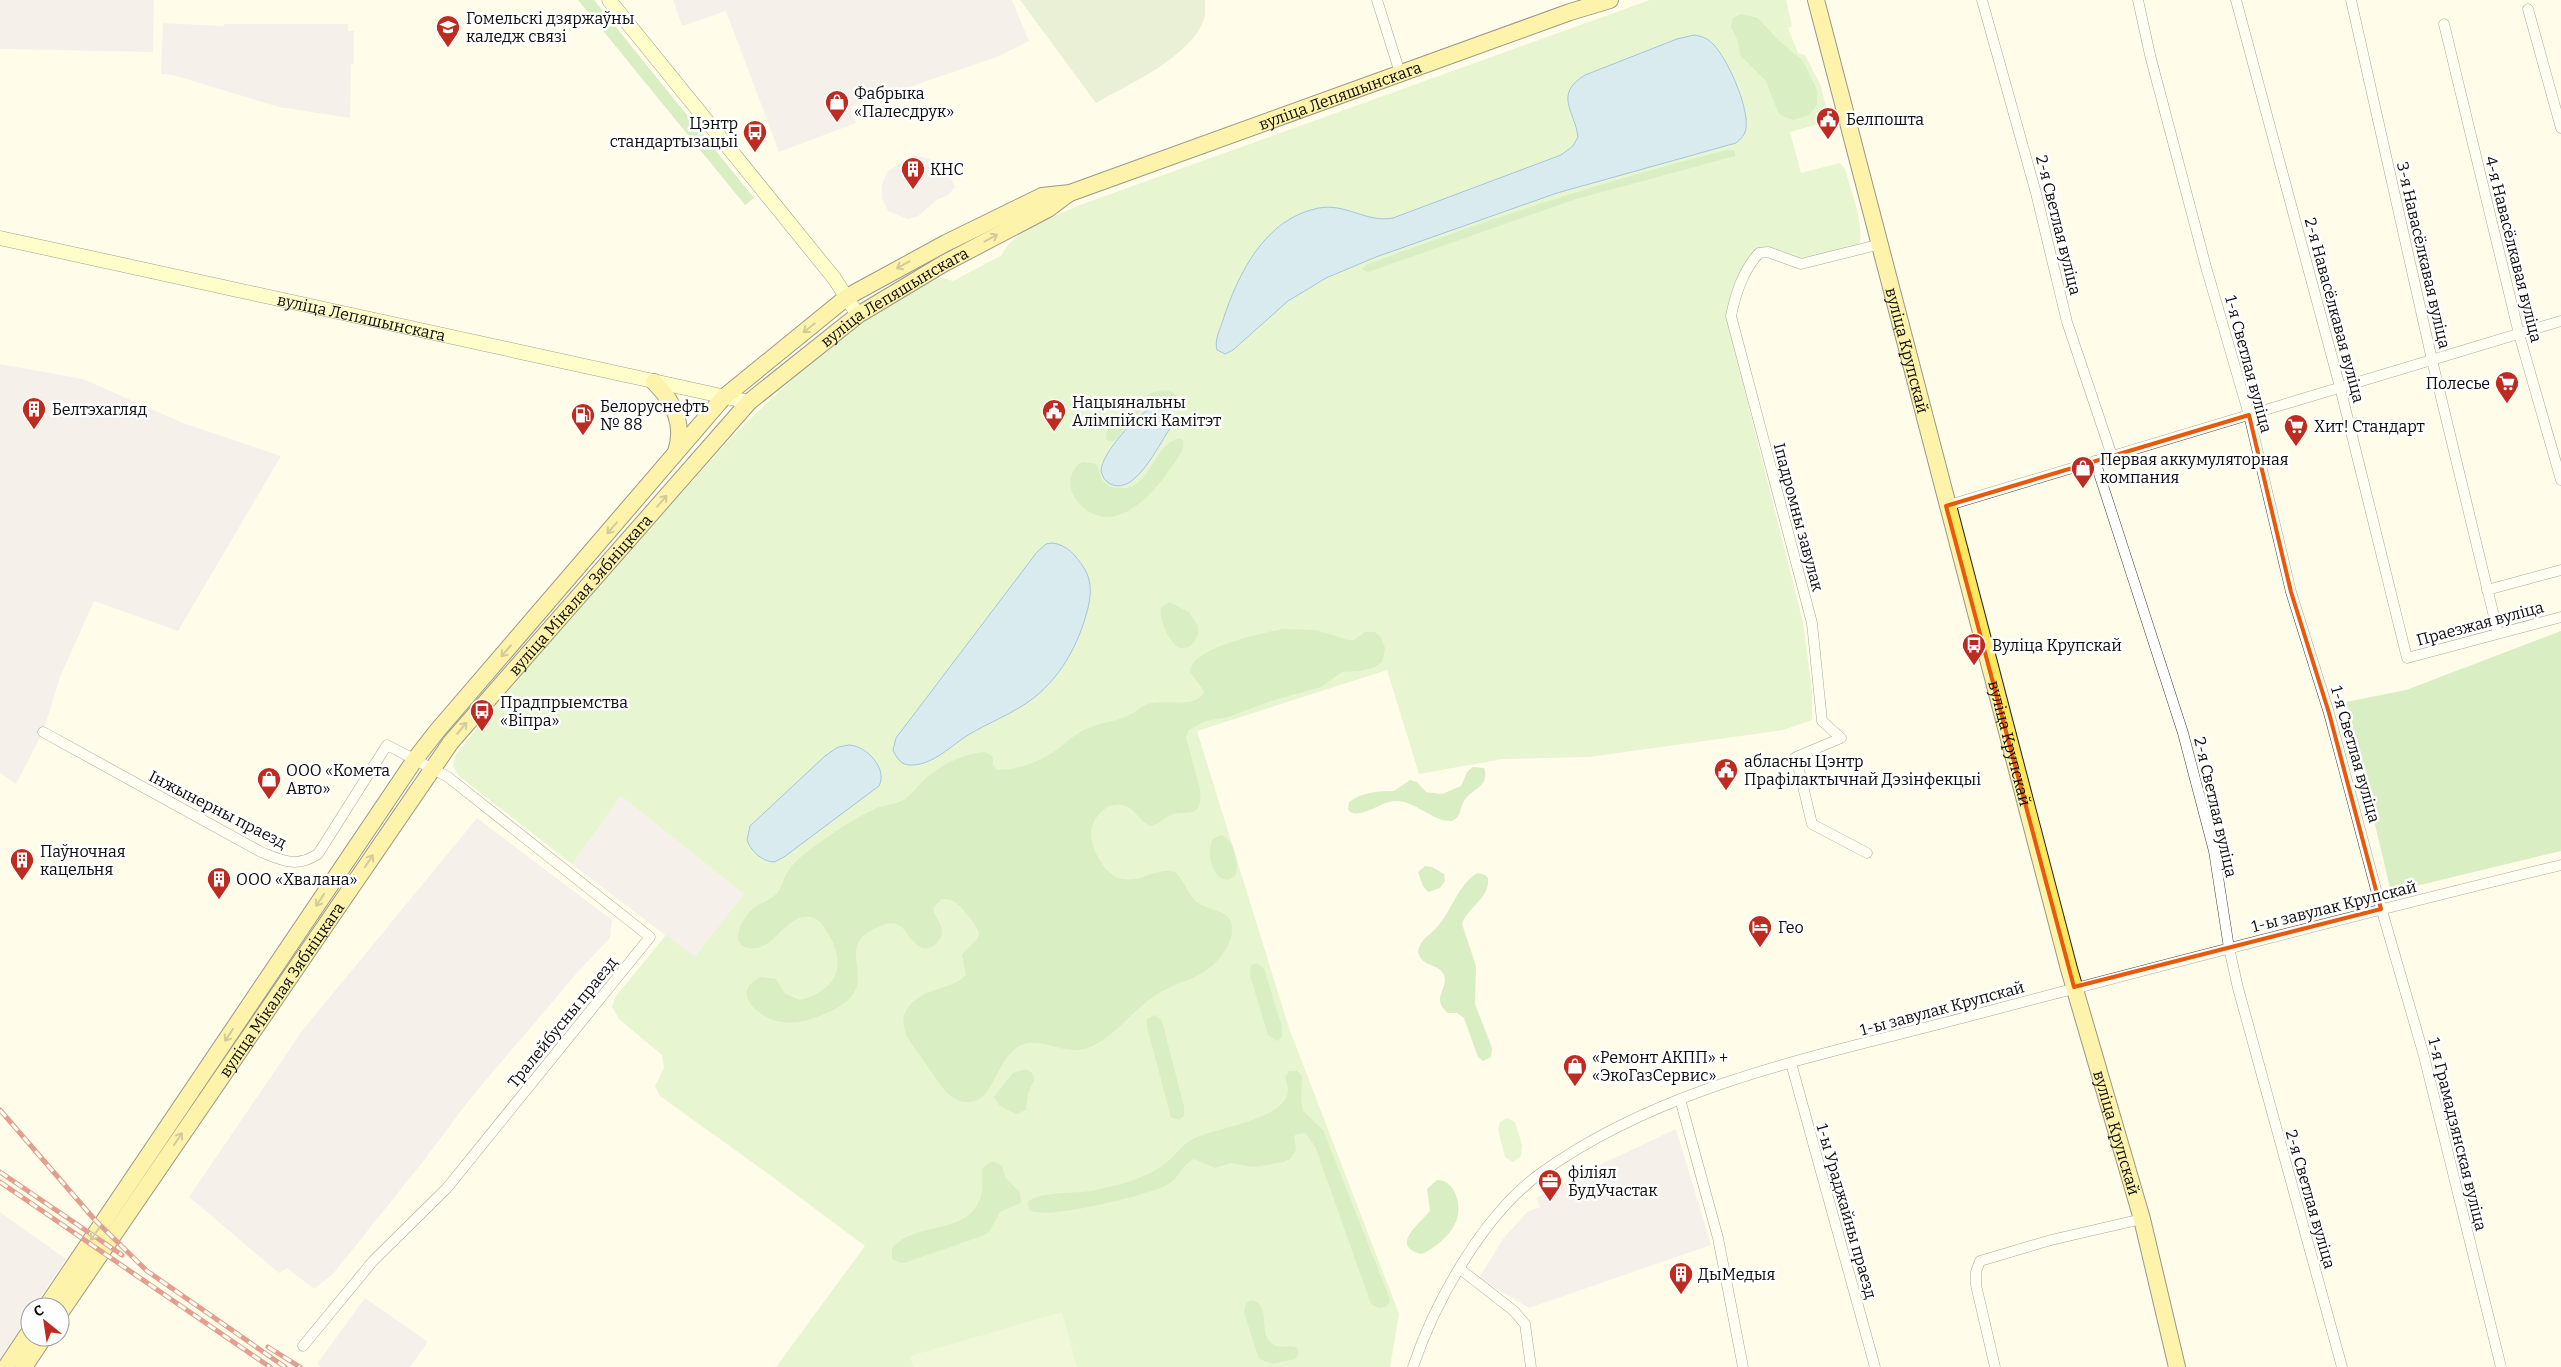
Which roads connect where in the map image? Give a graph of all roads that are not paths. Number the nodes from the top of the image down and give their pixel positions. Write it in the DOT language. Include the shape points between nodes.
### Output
graph roads {
  1 [pos="609,0"];
  2 [pos="1377,0"];
  3 [pos="1610,0"];
  4 [pos="1816,0"];
  5 [pos="1982,0"];
  6 [pos="2138,0"];
  7 [pos="2236,0"];
  8 [pos="2351,0"];
  9 [pos="2528,9"];
  10 [pos="2444,24"];
  11 [pos="1400,73"];
  12 [pos="2561,128"];
  13 [pos="1070,193"];
  14 [pos="0,238"];
  15 [pos="1881,244"];
  16 [pos="846,297"];
  17 [pos="858,315"];
  18 [pos="2561,321"];
  19 [pos="2519,334"];
  20 [pos="2432,360"];
  21 [pos="654,382"];
  22 [pos="2340,387"];
  23 [pos="723,398"];
  24 [pos="749,402"];
  25 [pos="2249,415"];
  26 [pos="675,455"];
  27 [pos="2112,456"];
  28 [pos="2095,461"];
  29 [pos="2561,480"];
  30 [pos="1946,506"];
  31 [pos="2561,570"];
  32 [pos="2487,590"];
  33 [pos="2561,618"];
  34 [pos="2498,633"];
  35 [pos="2407,658"];
  36 [pos="43,732"];
  37 [pos="416,758"];
  38 [pos="432,768"];
  39 [pos="1867,853"];
  40 [pos="2561,865"];
  41 [pos="2381,909"];
  42 [pos="2229,948"];
  43 [pos="2074,987"];
  44 [pos="1790,1063"];
  45 [pos="1680,1099"];
  46 [pos="144,1175"];
  47 [pos="128,1198"];
  48 [pos="2142,1219"];
  49 [pos="1460,1270"];
  50 [pos="54,1297"];
  51 [pos="69,1297"];
  52 [pos="20,1346"];
  53 [pos="303,1346"];
  54 [pos="37,1347"];
  55 [pos="6,1367"];
  56 [pos="24,1367"];
  57 [pos="1413,1367"];
  58 [pos="1531,1367"];
  59 [pos="1743,1367"];
  60 [pos="1875,1367"];
  61 [pos="1995,1367"];
  62 [pos="2177,1367"];
  63 [pos="2342,1367"];
  64 [pos="2501,1367"];
  1 -- 16 [label="main road"];
  2 -- 11 [label="street"];
  3 -- 11 [label="main road, вуліца Лепяшынскага"];
  4 -- 15 [label="main road, вуліца Крупскай"];
  5 -- 27 [label="street, 2-я Светлая вуліца" via="2036,193 2067,322"];
  6 -- 25 [label="street, 1-я Светлая вуліца" via="2203,258"];
  7 -- 22 [label="street, 2-я Навасёлкавая вуліца"];
  8 -- 20 [label="street, 3-я Навасёлкавая вуліца"];
  9 -- 12 [label="street"];
  10 -- 19 [label="street, 4-я Навасёлкавая вуліца"];
  11 -- 13 [label="main road, вуліца Лепяшынскага"];
  13 -- 16 [label="main road, вуліца Лепяшынскага, one-way" via="1042,196"];
  17 -- 13 [label="main road, вуліца Лепяшынскага, one-way" via="944,264 1048,209"];
  14 -- 21 [label="main road, вуліца Лепяшынскага"];
  15 -- 30 [label="main road, вуліца Крупскай"];
  15 -- 39 [label="street, Іпадромны завулак" via="1801,264 1768,252 1759,253 1737,289 1731,316 1812,622 1822,721 1841,738 1796,757 1812,824"];
  16 -- 17 [label="main road"];
  16 -- 23 [label="main road, вуліца Лепяшынскага, one-way"];
  17 -- 24 [label="main road, вуліца Лепяшынскага"];
  18 -- 19 [label="street"];
  19 -- 20 [label="street"];
  19 -- 29 [label="street, 4-я Навасёлкавая вуліца"];
  20 -- 22 [label="street"];
  20 -- 32 [label="street, 3-я Навасёлкавая вуліца"];
  21 -- 23 [label="main road, вуліца Лепяшынскага"];
  21 -- 26 [label="main road" via="667,394 678,416 680,438"];
  22 -- 25 [label="street"];
  22 -- 35 [label="street, 2-я Навасёлкавая вуліца"];
  23 -- 24 [label="main road, вуліца Лепяшынскага"];
  23 -- 26 [label="main road, вуліца Мікалая Зябніцкага"];
  38 -- 24 [label="main road, вуліца Мікалая Зябніцкага, one-way" via="468,721"];
  25 -- 27 [label="street"];
  25 -- 41 [label="street, 1-я Светлая вуліца" via="2291,592 2329,713"];
  26 -- 37 [label="main road, вуліца Мікалая Зябніцкага, one-way"];
  27 -- 28 [label="street"];
  28 -- 30 [label="street"];
  28 -- 42 [label="street, 2-я Светлая вуліца" via="2183,733 2214,850"];
  30 -- 43 [label="main road, вуліца Крупскай"];
  31 -- 32 [label="street, Праезжая вуліца"];
  32 -- 34 [label="street, 3-я Навасёлкавая вуліца"];
  33 -- 34 [label="street, Праезжая вуліца"];
  34 -- 35 [label="street, Праезжая вуліца"];
  36 -- 37 [label="street, Інжынерны праезд" via="261,852 291,863 307,861 318,854 387,745"];
  37 -- 38 [label="street, Тралейбусны праезд"];
  37 -- 46 [label="main road, вуліца Мікалая Зябніцкага, one-way"];
  46 -- 38 [label="main road, вуліца Мікалая Зябніцкага, one-way"];
  38 -- 53 [label="street, Тралейбусны праезд" via="448,777 650,937 447,1188 373,1261"];
  40 -- 41 [label="street, 1-ы завулак Крупскай"];
  41 -- 42 [label="street, 1-ы завулак Крупскай"];
  41 -- 64 [label="street, 1-я Грамадзянская вуліца" via="2424,1056"];
  42 -- 43 [label="street, 1-ы завулак Крупскай"];
  42 -- 63 [label="street, 2-я Светлая вуліца"];
  43 -- 44 [label="street, 1-ы завулак Крупскай"];
  43 -- 48 [label="main road, вуліца Крупскай"];
  44 -- 45 [label="street, 1-ы завулак Крупскай"];
  44 -- 60 [label="street, 1-ы Ураджайны праезд"];
  45 -- 49 [label="street, 1-ы завулак Крупскай" via="1614,1129 1540,1173 1495,1216"];
  45 -- 59 [label="street" via="1718,1238"];
  46 -- 47 [label="main road, вуліца Мікалая Зябніцкага"];
  47 -- 50 [label="main road, вуліца Мікалая Зябніцкага, one-way"];
  47 -- 51 [label="main road, вуліца Мікалая Зябніцкага"];
  48 -- 61 [label="street" via="1980,1261 1976,1285"];
  48 -- 62 [label="main road, вуліца Крупскай"];
  49 -- 57 [label="street, 1-ы завулак Крупскай" via="1424,1333"];
  49 -- 58 [label="street" via="1514,1311 1525,1324"];
  52 -- 55 [label="main road"];
  54 -- 56 [label="main road"];
}
